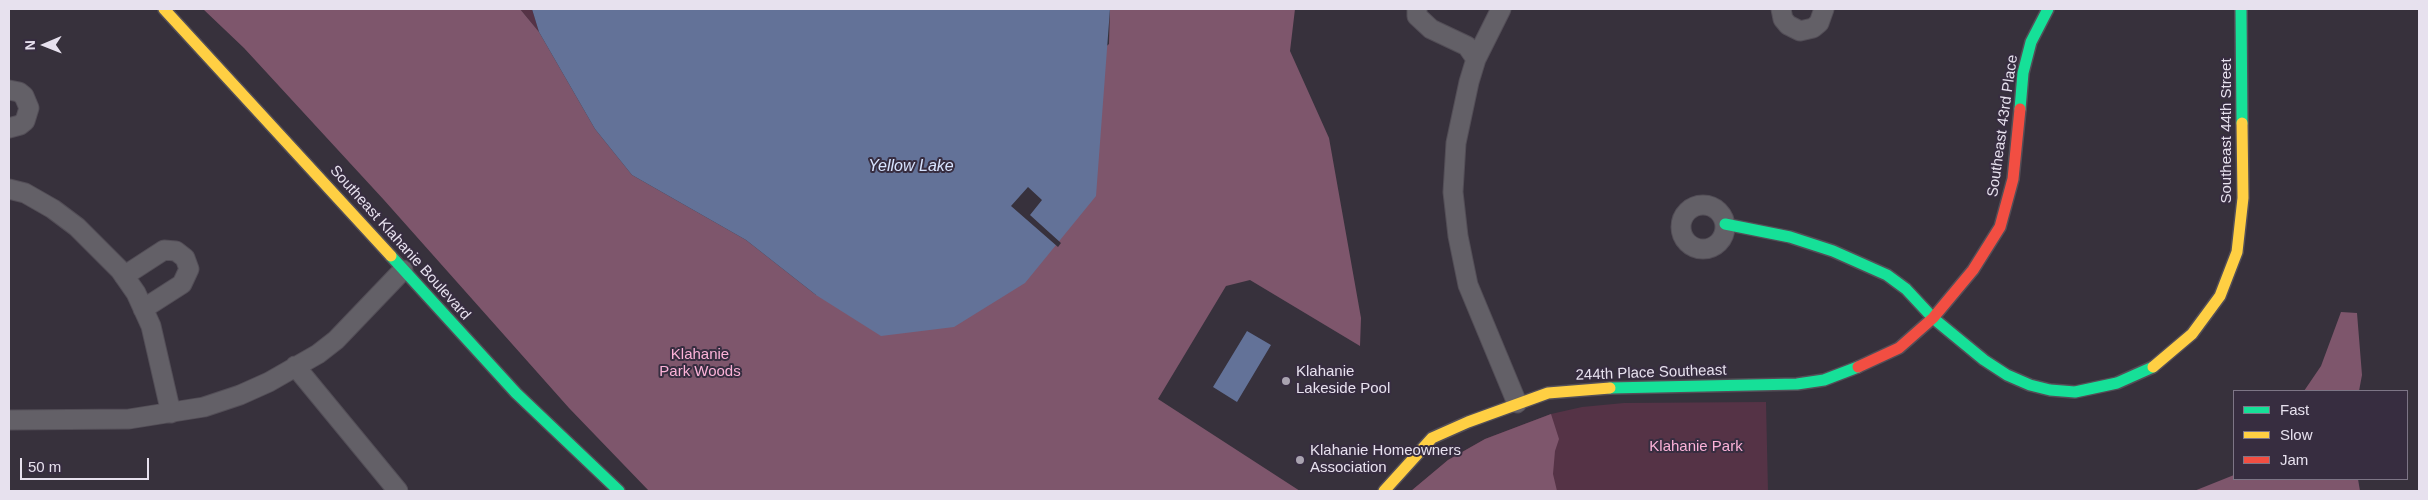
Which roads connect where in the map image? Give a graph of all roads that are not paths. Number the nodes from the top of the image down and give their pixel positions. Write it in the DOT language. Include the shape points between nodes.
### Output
graph roads {
  1 [pos="164,9"];
  2 [pos="1417,9"];
  3 [pos="1501,9"];
  4 [pos="1781,9"];
  5 [pos="1824,9"];
  6 [pos="2048,9"];
  7 [pos="2241,9"];
  8 [pos="1476,59"];
  9 [pos="9,90"];
  10 [pos="9,128"];
  11 [pos="9,189"];
  12 [pos="1725,224"];
  13 [pos="403,270"];
  14 [pos="124,276"];
  15 [pos="143,309"];
  16 [pos="1932,318"];
  17 [pos="295,366"];
  18 [pos="1517,403"];
  19 [pos="171,413"];
  20 [pos="9,420"];
  21 [pos="398,491"];
  22 [pos="619,491"];
  23 [pos="1384,491"];
  1 -- 13 [label="street, Southeast Klahanie Boulevard"];
  2 -- 8 [label="street" via="1417,16 1431,29 1467,46"];
  3 -- 8 [label="street"];
  4 -- 5 [label="street" via="1788,25 1800,30 1807,30 1818,23"];
  6 -- 16 [label="street, Southeast 43rd Place" via="2031,42 2023,73 2013,179 2000,227 1973,270"];
  7 -- 16 [label="street, Southeast 44th Street" via="2243,198 2237,252 2220,296 2177,350 2142,373 2097,388 2075,392 2050,390 2007,375"];
  8 -- 18 [label="street" via="1456,143 1453,192 1458,236 1468,285"];
  9 -- 10 [label="street" via="24,96 29,108 25,121"];
  11 -- 14 [label="street" via="25,193 53,209 99,247"];
  12 -- 16 [label="street, Southeast 44th Street" via="1790,236 1867,265 1906,289"];
  13 -- 17 [label="street" via="336,340"];
  13 -- 22 [label="street, Southeast Klahanie Boulevard" via="516,393"];
  14 -- 15 [label="street"];
  14 -- 15 [label="street" via="164,250 176,251 185,258 189,268 182,284"];
  15 -- 19 [label="street" via="151,326"];
  16 -- 18 [label="street, 244th Place Southeast" via="1899,348 1824,380 1797,384 1570,390"];
  17 -- 19 [label="street" via="240,395 204,407"];
  17 -- 21 [label="street"];
  18 -- 23 [label="street, 244th Place Southeast" via="1432,438"];
  19 -- 20 [label="street" via="120,419"];
}
